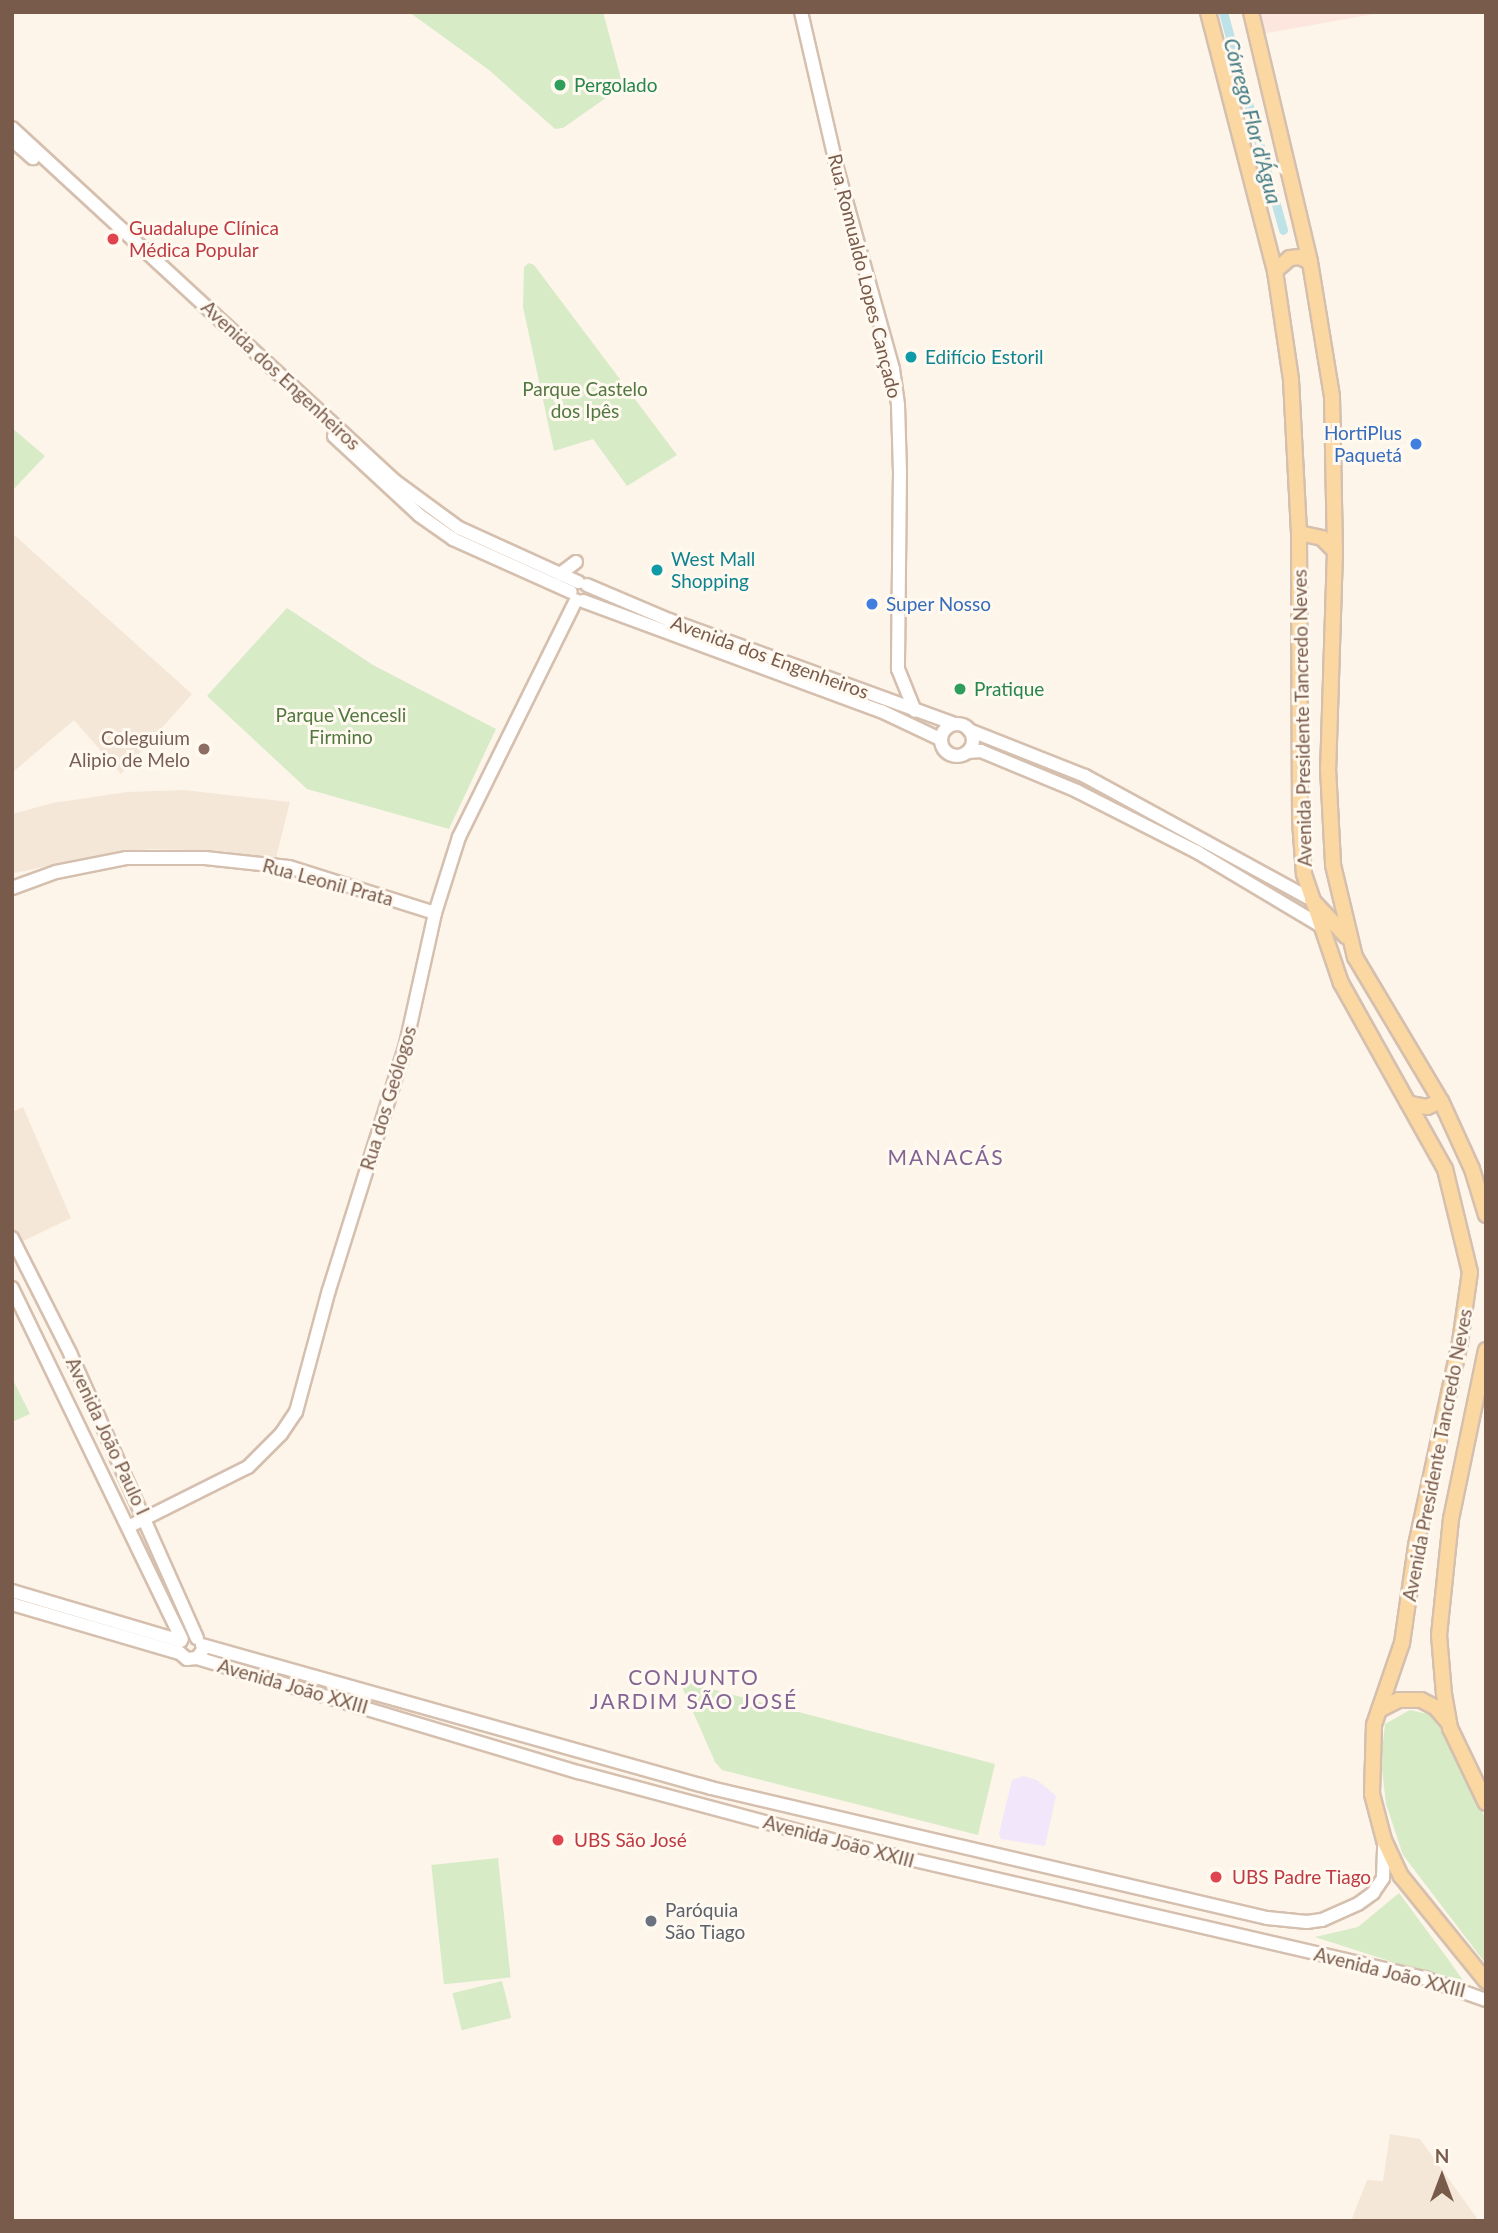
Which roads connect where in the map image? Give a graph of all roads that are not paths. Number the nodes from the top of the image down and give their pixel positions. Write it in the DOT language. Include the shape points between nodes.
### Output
graph roads {
  1 [pos="801,12"];
  2 [pos="1208,12"];
  3 [pos="1251,12"];
  4 [pos="12,128"];
  5 [pos="12,140"];
  6 [pos="1304,236"];
  7 [pos="1270,249"];
  8 [pos="1310,262"];
  9 [pos="1275,271"];
  10 [pos="1299,533"];
  11 [pos="1335,551"];
  12 [pos="576,562"];
  13 [pos="560,574"];
  14 [pos="579,592"];
  15 [pos="898,670"];
  16 [pos="883,705"];
  17 [pos="915,711"];
  18 [pos="954,724"];
  19 [pos="969,730"];
  20 [pos="940,739"];
  21 [pos="968,752"];
  22 [pos="12,888"];
  23 [pos="1311,899"];
  24 [pos="435,913"];
  25 [pos="1318,924"];
  26 [pos="1355,957"];
  27 [pos="1441,1101"];
  28 [pos="1410,1104"];
  29 [pos="1486,1215"];
  30 [pos="12,1238"];
  31 [pos="12,1288"];
  32 [pos="1486,1350"];
  33 [pos="145,1518"];
  34 [pos="128,1527"];
  35 [pos="12,1591"];
  36 [pos="12,1604"];
  37 [pos="199,1641"];
  38 [pos="181,1644"];
  39 [pos="197,1658"];
  40 [pos="1379,1710"];
  41 [pos="1450,1728"];
  42 [pos="1486,1803"];
  43 [pos="1384,1840"];
  44 [pos="1224,1909"];
  45 [pos="1212,1927"];
  46 [pos="1486,1981"];
  47 [pos="1486,2000"];
  1 -- 15 [label="street, Rua Romualdo Lopes Cançado" via="898,405"];
  2 -- 7 [label="main road, Avenida Presidente Tancredo Neves"];
  3 -- 6 [label="main road, Avenida Presidente Tancredo Neves"];
  4 -- 13 [label="street, Avenida dos Engenheiros" via="395,481 459,528"];
  5 -- 14 [label="street, Avenida dos Engenheiros" via="419,515 453,538"];
  6 -- 7 [label="main road" via="1292,251"];
  6 -- 8 [label="main road, Avenida Presidente Tancredo Neves"];
  7 -- 9 [label="main road, Avenida Presidente Tancredo Neves"];
  8 -- 9 [label="main road" via="1300,257 1285,259"];
  8 -- 11 [label="main road, Avenida Presidente Tancredo Neves" via="1332,397"];
  9 -- 10 [label="main road, Avenida Presidente Tancredo Neves" via="1291,380"];
  10 -- 11 [label="main road" via="1322,538"];
  10 -- 23 [label="main road, Avenida Presidente Tancredo Neves" via="1300,821"];
  11 -- 26 [label="main road, Avenida Presidente Tancredo Neves" via="1328,687 1329,835"];
  12 -- 13 [label="street"];
  13 -- 14 [label="street, Avenida dos Engenheiros"];
  14 -- 16 [label="street, Avenida dos Engenheiros"];
  14 -- 24 [label="street, Rua dos Geólogos" via="459,837"];
  15 -- 16 [label="street, Rua Romualdo Lopes Cançado"];
  15 -- 17 [label="street, Rua Romualdo Lopes Cançado"];
  16 -- 17 [label="street, Avenida dos Engenheiros"];
  16 -- 20 [label="street, Avenida dos Engenheiros"];
  17 -- 18 [label="street, Avenida dos Engenheiros"];
  18 -- 19 [label="street"];
  18 -- 20 [label="street"];
  19 -- 21 [label="street" via="973,743"];
  19 -- 23 [label="street" via="1085,776"];
  20 -- 21 [label="street" via="948,754"];
  21 -- 25 [label="street" via="981,751 1077,792 1197,852"];
  22 -- 24 [label="street, Rua Leonil Prata" via="56,872 126,858 205,858 289,867"];
  23 -- 25 [label="main road, Avenida Presidente Tancredo Neves"];
  23 -- 26 [label="main road" via="1339,926"];
  24 -- 33 [label="street, Rua dos Geólogos" via="406,1044 296,1412 248,1466"];
  25 -- 28 [label="main road, Avenida Presidente Tancredo Neves" via="1341,983"];
  26 -- 27 [label="main road, Avenida Presidente Tancredo Neves"];
  27 -- 28 [label="main road" via="1427,1107"];
  27 -- 29 [label="main road, Avenida Presidente Tancredo Neves" via="1472,1169"];
  28 -- 40 [label="main road, Avenida Presidente Tancredo Neves" via="1445,1169 1470,1272 1460,1342 1416,1546 1402,1643"];
  30 -- 33 [label="street, Avenida João Paulo I"];
  31 -- 34 [label="street, Avenida João Paulo I"];
  32 -- 41 [label="main road, Avenida Presidente Tancredo Neves" via="1451,1519 1440,1606"];
  33 -- 34 [label="street, Rua dos Geólogos"];
  33 -- 37 [label="street, Avenida João Paulo I"];
  34 -- 38 [label="street, Avenida João Paulo I"];
  35 -- 38 [label="street"];
  36 -- 38 [label="street"];
  37 -- 38 [label="street, Avenida João XXIII"];
  37 -- 39 [label="street"];
  37 -- 44 [label="street, Avenida João XXIII" via="700,1785"];
  38 -- 39 [label="street, Avenida João XXIII" via="187,1659"];
  39 -- 45 [label="street, Avenida João XXIII" via="578,1772 801,1832 988,1879"];
  40 -- 41 [label="main road" via="1399,1700 1422,1699 1435,1707"];
  40 -- 43 [label="main road, Avenida Presidente Tancredo Neves" via="1372,1743 1372,1794"];
  41 -- 42 [label="main road, Avenida Presidente Tancredo Neves"];
  43 -- 44 [label="street, Avenida João XXIII" via="1383,1878 1373,1893 1322,1920 1297,1922"];
  43 -- 46 [label="main road, Avenida Presidente Tancredo Neves" via="1401,1876"];
  44 -- 45 [label="street" via="1223,1921"];
  45 -- 47 [label="street, Avenida João XXIII" via="1424,1978"];
}
